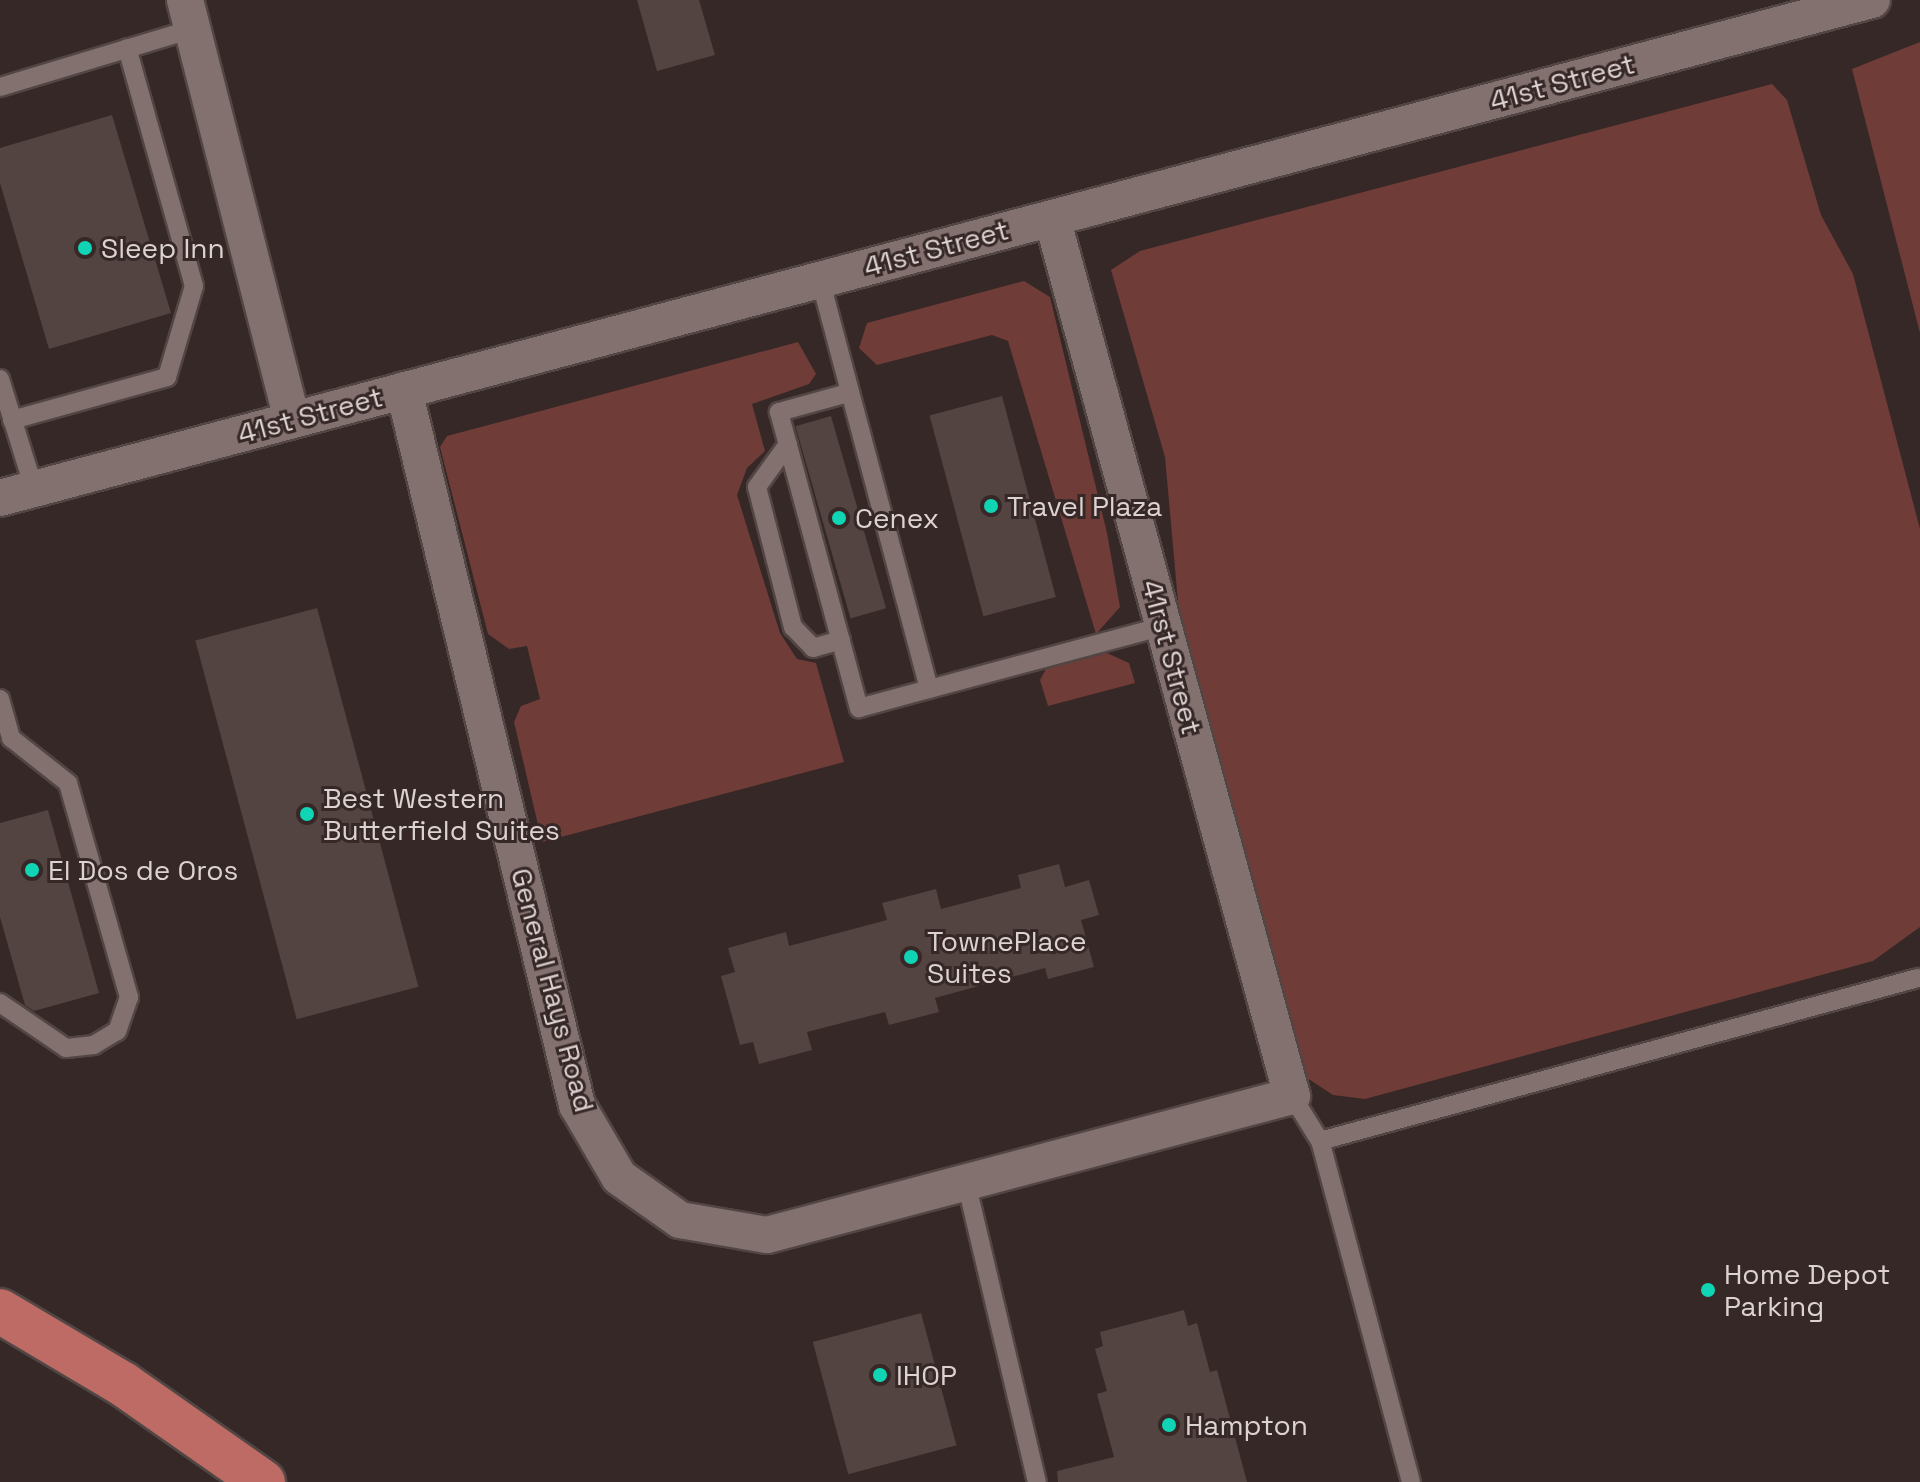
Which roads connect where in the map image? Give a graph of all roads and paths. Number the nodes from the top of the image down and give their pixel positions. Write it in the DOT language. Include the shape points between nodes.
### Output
graph roads {
  1 [pos="1872,0"];
  2 [pos="1801,9"];
  3 [pos="188,15"];
  4 [pos="127,48"];
  5 [pos="0,87"];
  6 [pos="1052,218"];
  7 [pos="820,279"];
  8 [pos="0,379"];
  9 [pos="404,390"];
  10 [pos="848,393"];
  11 [pos="12,420"];
  12 [pos="292,420"];
  13 [pos="788,444"];
  14 [pos="17,494"];
  15 [pos="1164,626"];
  16 [pos="841,640"];
  17 [pos="929,689"];
  18 [pos="0,699"];
  19 [pos="6,739"];
  20 [pos="1918,978"];
  21 [pos="0,1003"];
  22 [pos="1292,1096"];
  23 [pos="1320,1141"];
  24 [pos="966,1182"];
  25 [pos="0,1311"];
  26 [pos="263,1482"];
  27 [pos="1037,1482"];
  28 [pos="1411,1482"];
  1 -- 2 [label="street, 41st Street"];
  2 -- 6 [label="street, 41st Street"];
  3 -- 4 [label="lane"];
  3 -- 12 [label="street"];
  4 -- 5 [label="lane"];
  4 -- 11 [label="lane" via="194,286 167,377"];
  6 -- 7 [label="street, 41st Street"];
  6 -- 15 [label="street, 41rst Street"];
  7 -- 9 [label="street, 41st Street"];
  7 -- 10 [label="lane"];
  8 -- 11 [label="lane"];
  9 -- 12 [label="street, 41st Street"];
  9 -- 24 [label="street, General Hays Road" via="577,1105 619,1177 680,1220 767,1235"];
  10 -- 13 [label="lane" via="779,412"];
  10 -- 17 [label="lane"];
  11 -- 14 [label="lane"];
  12 -- 14 [label="street, 41st Street"];
  13 -- 16 [label="lane"];
  13 -- 16 [label="lane" via="757,487 793,627 813,648"];
  15 -- 17 [label="lane"];
  15 -- 22 [label="street, 41rst Street"];
  16 -- 17 [label="lane" via="859,708"];
  18 -- 19 [label="lane"];
  19 -- 21 [label="lane" via="68,783 129,997 117,1031 94,1045 66,1048"];
  20 -- 23 [label="lane"];
  22 -- 23 [label="lane"];
  22 -- 24 [label="street, General Hays Road"];
  23 -- 28 [label="lane"];
  24 -- 27 [label="lane"];
  25 -- 26 [label="highway" via="123,1384"];
}
